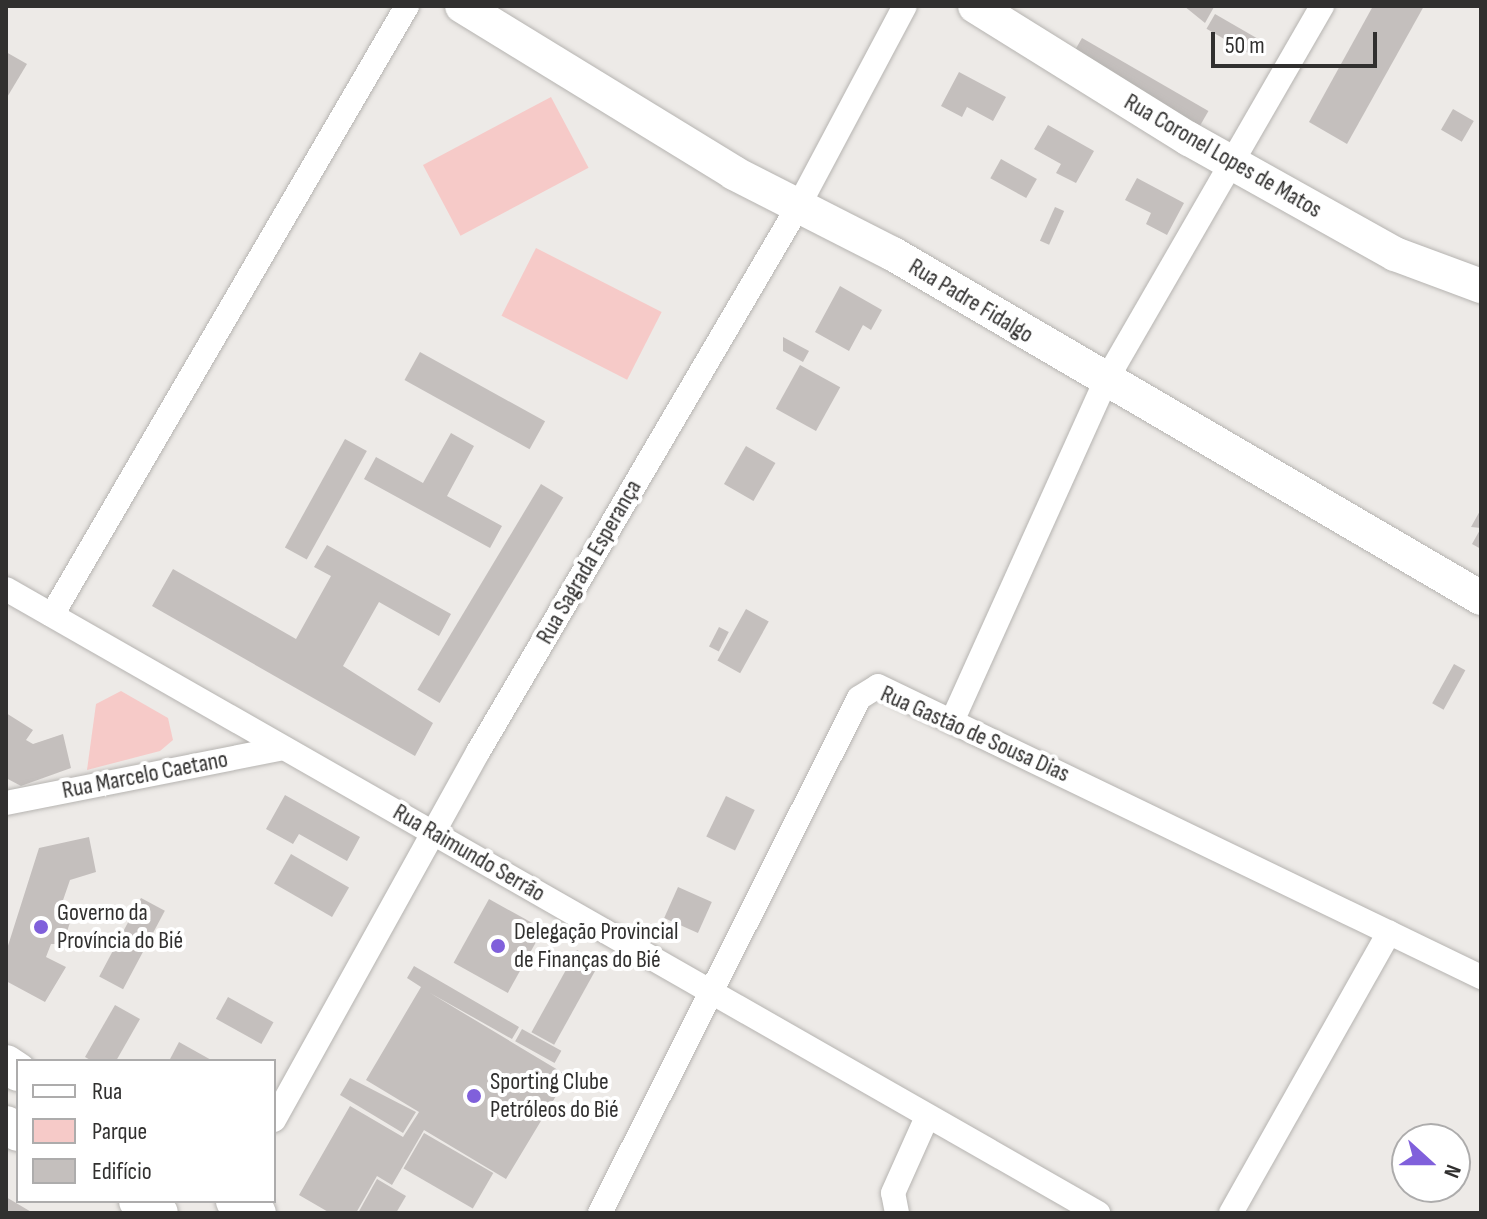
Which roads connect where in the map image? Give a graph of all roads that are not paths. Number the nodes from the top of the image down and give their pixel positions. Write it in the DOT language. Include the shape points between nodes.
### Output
graph roads {
  1 [pos="407,6"];
  2 [pos="462,6"];
  3 [pos="905,6"];
  4 [pos="975,6"];
  5 [pos="1322,6"];
  6 [pos="1232,162"];
  7 [pos="799,205"];
  8 [pos="1481,286"];
  9 [pos="1105,382"];
  10 [pos="6,589"];
  11 [pos="1481,598"];
  12 [pos="52,615"];
  13 [pos="953,719"];
  14 [pos="283,748"];
  15 [pos="6,803"];
  16 [pos="435,832"];
  17 [pos="1389,933"];
  18 [pos="1481,977"];
  19 [pos="708,993"];
  20 [pos="276,1116"];
  21 [pos="927,1117"];
  22 [pos="142,1203"];
  23 [pos="239,1203"];
  24 [pos="159,1213"];
  25 [pos="257,1213"];
  26 [pos="600,1213"];
  27 [pos="897,1213"];
  28 [pos="1098,1213"];
  29 [pos="1231,1213"];
  1 -- 12 [label="street"];
  2 -- 7 [label="street, Rua Padre Fidalgo" via="734,173"];
  3 -- 7 [label="street, Rua Sagrada Esperança"];
  4 -- 6 [label="street, Rua Coronel Lopes de Matos"];
  5 -- 6 [label="street"];
  6 -- 8 [label="street, Rua Coronel Lopes de Matos" via="1395,254"];
  6 -- 9 [label="street"];
  7 -- 9 [label="street, Rua Padre Fidalgo" via="893,254"];
  7 -- 16 [label="street, Rua Sagrada Esperança"];
  9 -- 11 [label="street, Rua Padre Fidalgo"];
  9 -- 13 [label="street"];
  10 -- 12 [label="street, Rua Raimundo Serrão"];
  12 -- 14 [label="street, Rua Raimundo Serrão"];
  13 -- 17 [label="street, Rua Gastão de Sousa Dias"];
  13 -- 19 [label="street, Rua Gastão de Sousa Dias" via="878,686 859,698"];
  14 -- 15 [label="street, Rua Marcelo Caetano"];
  14 -- 16 [label="street, Rua Raimundo Serrão"];
  16 -- 19 [label="street, Rua Raimundo Serrão"];
  16 -- 20 [label="street, Rua Sagrada Esperança"];
  17 -- 18 [label="street, Rua Gastão de Sousa Dias"];
  17 -- 29 [label="street"];
  19 -- 21 [label="street, Rua Raimundo Serrão"];
  19 -- 26 [label="street, Rua Gastão de Sousa Dias"];
  21 -- 27 [label="street" via="893,1193"];
  21 -- 28 [label="street, Rua Raimundo Serrão"];
  22 -- 24 [label="main road"];
  23 -- 25 [label="main road"];
}
